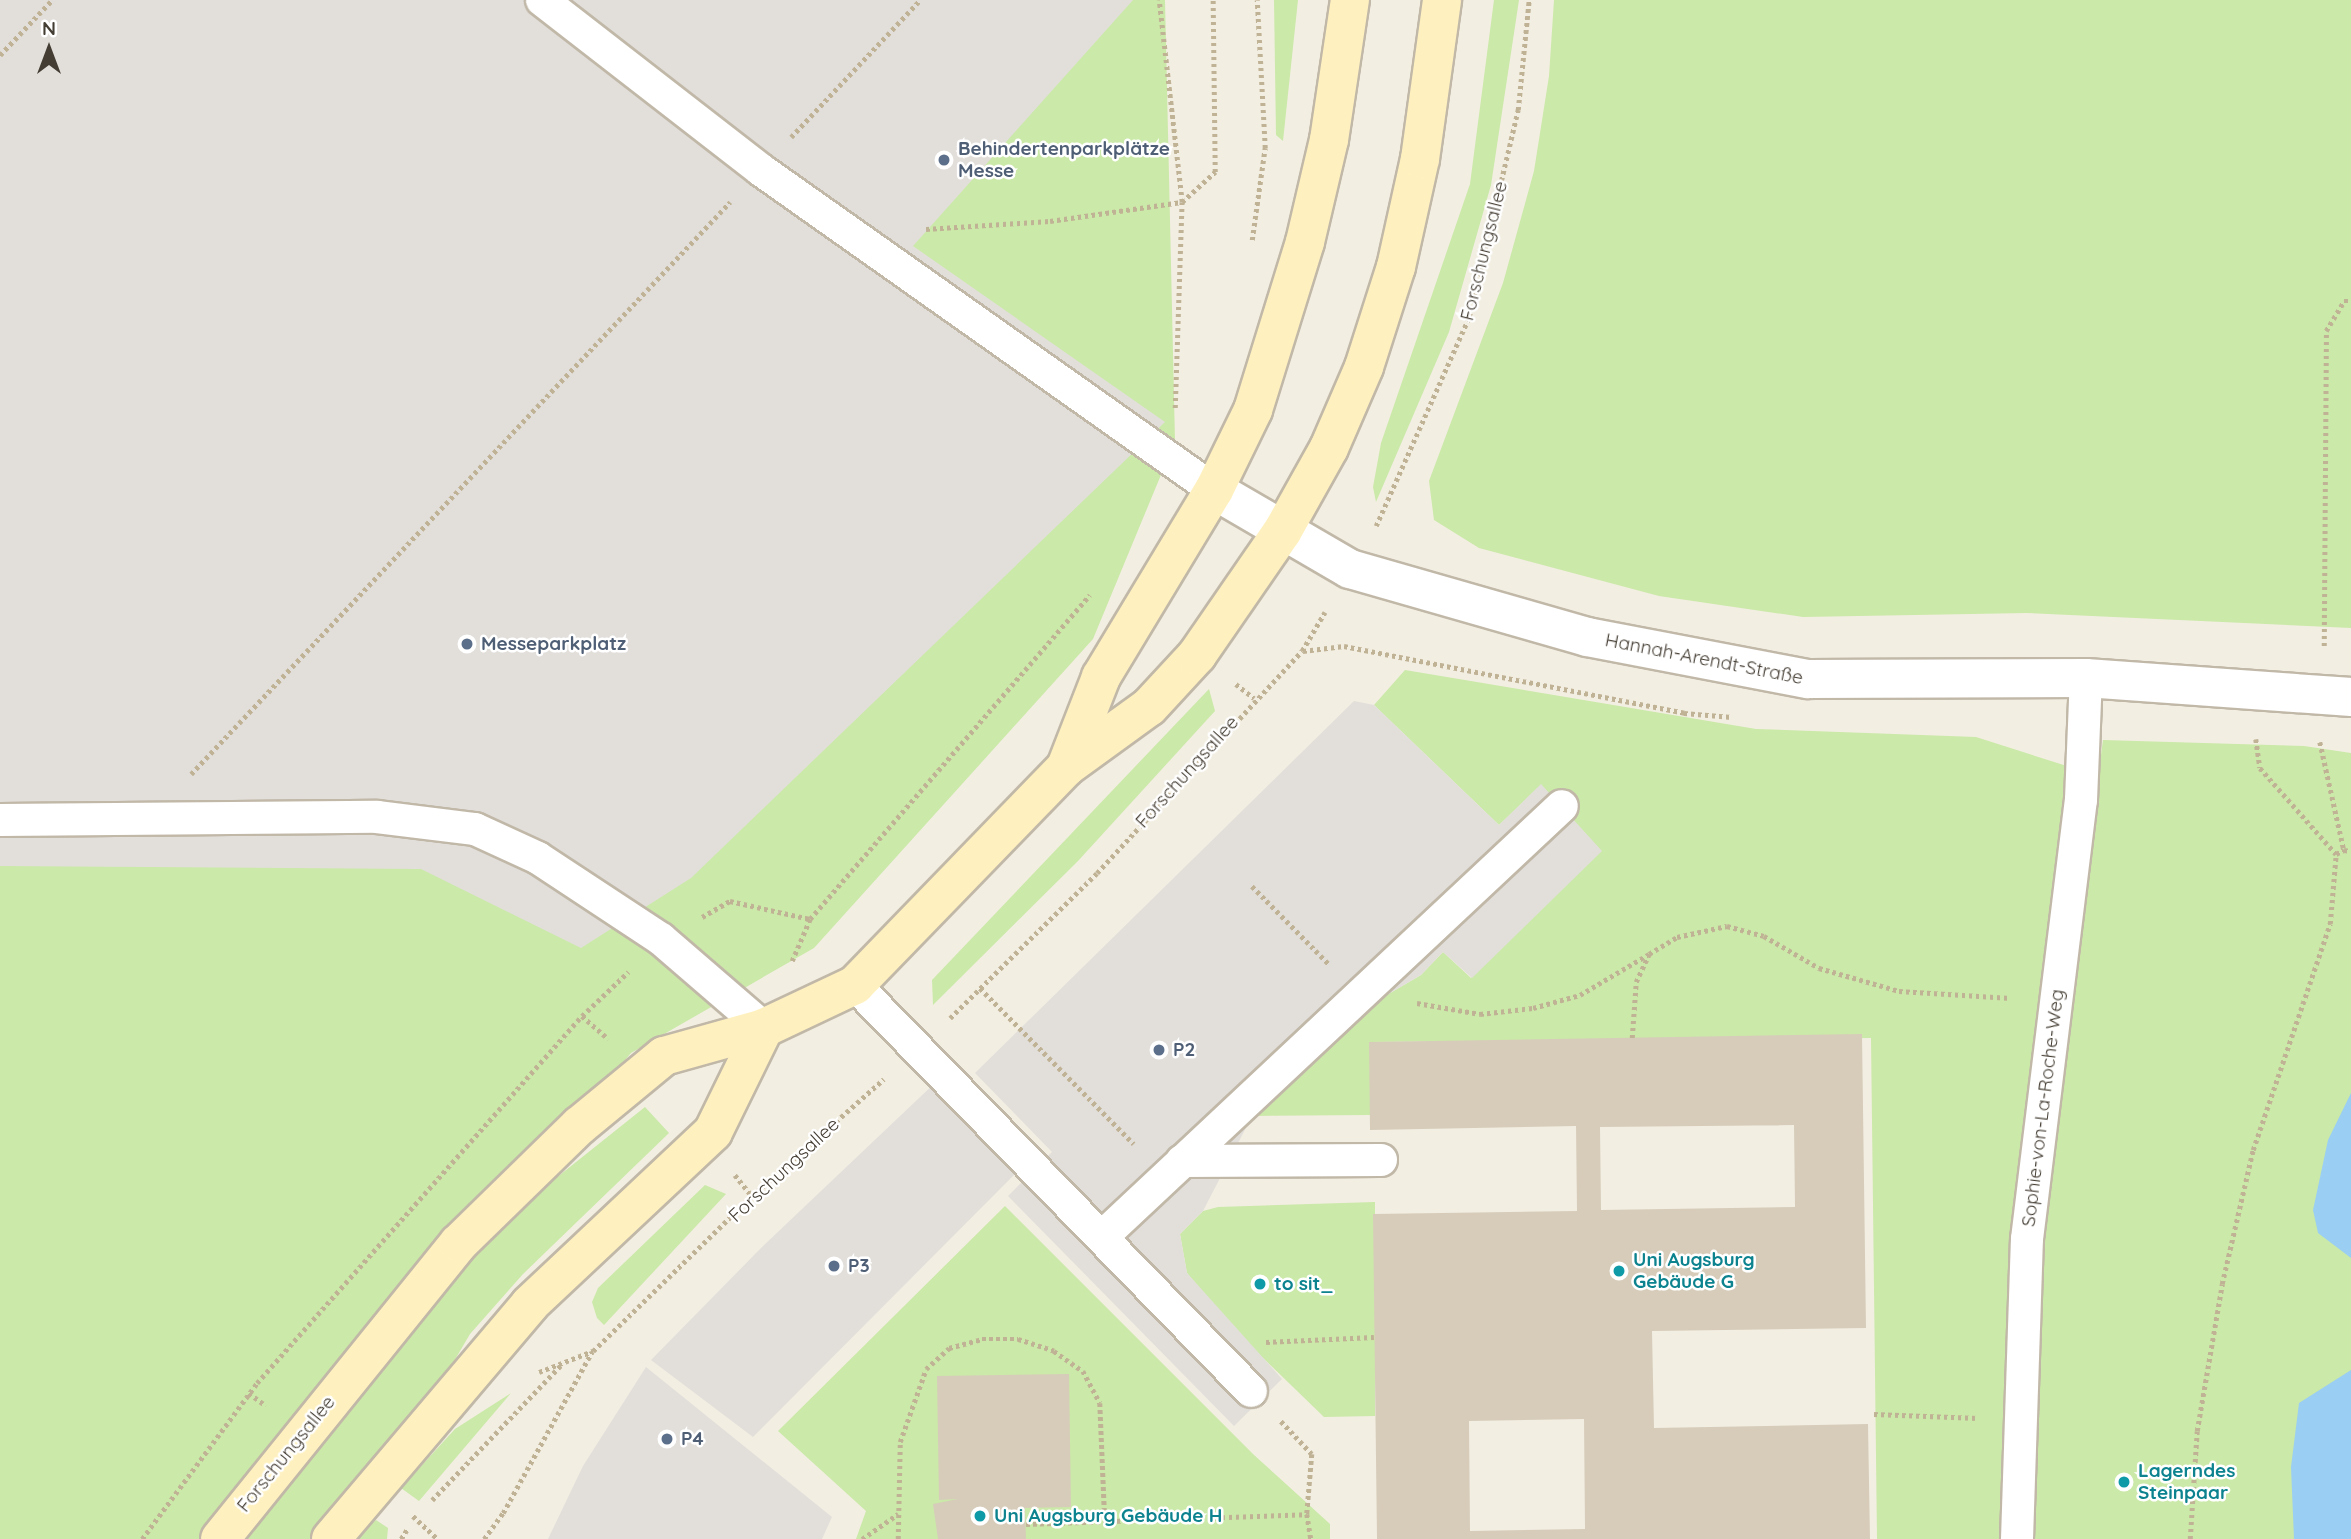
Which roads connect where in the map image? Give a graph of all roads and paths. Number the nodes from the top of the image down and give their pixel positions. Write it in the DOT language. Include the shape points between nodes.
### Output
graph roads {
  1 [pos="52,0"];
  2 [pos="542,0"];
  3 [pos="920,0"];
  4 [pos="1159,0"];
  5 [pos="1213,0"];
  6 [pos="1257,0"];
  7 [pos="1332,0"];
  8 [pos="1350,0"];
  9 [pos="1442,0"];
  10 [pos="1529,0"];
  11 [pos="0,55"];
  12 [pos="1337,90"];
  13 [pos="761,170"];
  14 [pos="1182,202"];
  15 [pos="918,229"];
  16 [pos="1250,249"];
  17 [pos="2351,301"];
  18 [pos="1174,460"];
  19 [pos="1214,490"];
  20 [pos="1282,532"];
  21 [pos="1350,569"];
  22 [pos="1093,591"];
  23 [pos="2086,678"];
  24 [pos="2337,696"];
  25 [pos="2255,731"];
  26 [pos="1066,767"];
  27 [pos="1562,806"];
  28 [pos="149,818"];
  29 [pos="0,820"];
  30 [pos="2344,850"];
  31 [pos="2351,851"];
  32 [pos="2336,853"];
  33 [pos="810,919"];
  34 [pos="855,985"];
  35 [pos="980,988"];
  36 [pos="2056,1000"];
  37 [pos="764,1028"];
  38 [pos="1632,1038"];
  39 [pos="918,1049"];
  40 [pos="1381,1160"];
  41 [pos="1174,1169"];
  42 [pos="1102,1237"];
  43 [pos="1374,1337"];
  44 [pos="593,1351"];
  45 [pos="1226,1365"];
  46 [pos="1251,1391"];
  47 [pos="1874,1414"];
  48 [pos="2020,1414"];
  49 [pos="898,1514"];
  50 [pos="1307,1514"];
  51 [pos="415,1518"];
  52 [pos="1105,1521"];
  53 [pos="1026,1524"];
  54 [pos="220,1539"];
  55 [pos="331,1539"];
  56 [pos="401,1539"];
  57 [pos="438,1539"];
  58 [pos="484,1539"];
  59 [pos="862,1539"];
  60 [pos="898,1539"];
  61 [pos="1311,1539"];
  62 [pos="2017,1539"];
  63 [pos="2190,1539"];
  1 -- 11 [label="path"];
  2 -- 13 [label="lane"];
  3 -- 13 [label="path"];
  4 -- 14 [label="path"];
  5 -- 14 [label="path" via="1215,172"];
  6 -- 16 [label="path" via="1265,148"];
  7 -- 12 [label="street"];
  8 -- 12 [label="street, Forschungsallee"];
  9 -- 20 [label="street, Forschungsallee" via="1427,119 1396,267 1364,367 1329,448"];
  10 -- 21 [label="path, Forschungsallee" via="1518,110 1469,317 1382,515"];
  12 -- 19 [label="street, Forschungsallee" via="1305,242 1253,410"];
  13 -- 18 [label="lane"];
  13 -- 28 [label="path"];
  14 -- 15 [label="path" via="1050,221"];
  14 -- 18 [label="path"];
  17 -- 24 [label="path" via="2344,301 2326,331"];
  18 -- 19 [label="lane"];
  19 -- 20 [label="street, Hannah-Arendt-Straße"];
  19 -- 26 [label="street, Forschungsallee" via="1101,677"];
  20 -- 21 [label="street, Hannah-Arendt-Straße"];
  20 -- 26 [label="street, Forschungsallee" via="1197,655 1149,707"];
  21 -- 23 [label="street, Hannah-Arendt-Straße" via="1587,637 1808,679"];
  21 -- 35 [label="path, Forschungsallee" via="1302,651 1097,873"];
  22 -- 33 [label="path"];
  23 -- 24 [label="street, Hannah-Arendt-Straße"];
  23 -- 36 [label="lane, Sophie-von-La-Roche-Weg" via="2081,800"];
  24 -- 30 [label="path" via="2320,755"];
  25 -- 32 [label="path" via="2260,768"];
  26 -- 34 [label="street, Forschungsallee"];
  27 -- 41 [label="lane"];
  28 -- 29 [label="lane"];
  28 -- 37 [label="lane" via="377,817 475,829 538,858 661,939"];
  30 -- 31 [label="path"];
  30 -- 32 [label="path"];
  32 -- 63 [label="path" via="2330,924 2253,1150 2222,1284 2197,1430"];
  34 -- 37 [label="street, Forschungsallee"];
  34 -- 39 [label="lane"];
  35 -- 39 [label="path, Forschungsallee"];
  35 -- 41 [label="path"];
  36 -- 38 [label="path" via="1899,991 1819,968 1764,936 1727,926 1677,936 1649,954 1636,982"];
  36 -- 48 [label="lane, Sophie-von-La-Roche-Weg" via="2026,1239"];
  37 -- 54 [label="street, Forschungsallee" via="664,1056 579,1126 459,1243"];
  37 -- 55 [label="street" via="713,1132 530,1304"];
  39 -- 42 [label="lane"];
  39 -- 44 [label="path, Forschungsallee" via="752,1196"];
  40 -- 41 [label="lane"];
  41 -- 42 [label="lane"];
  42 -- 45 [label="lane"];
  43 -- 45 [label="path" via="1247,1343"];
  44 -- 51 [label="path, Forschungsallee" via="562,1364"];
  44 -- 58 [label="path"];
  45 -- 46 [label="lane"];
  46 -- 50 [label="path" via="1312,1454"];
  47 -- 48 [label="path" via="1980,1419"];
  48 -- 62 [label="lane, Sophie-von-La-Roche-Weg"];
  49 -- 52 [label="path" via="900,1442 926,1369 949,1349 982,1339 1018,1339 1054,1351 1083,1371 1100,1403"];
  49 -- 59 [label="path"];
  49 -- 60 [label="path"];
  50 -- 52 [label="path"];
  50 -- 61 [label="path"];
  51 -- 56 [label="path"];
  51 -- 57 [label="path"];
  52 -- 53 [label="path"];
}
